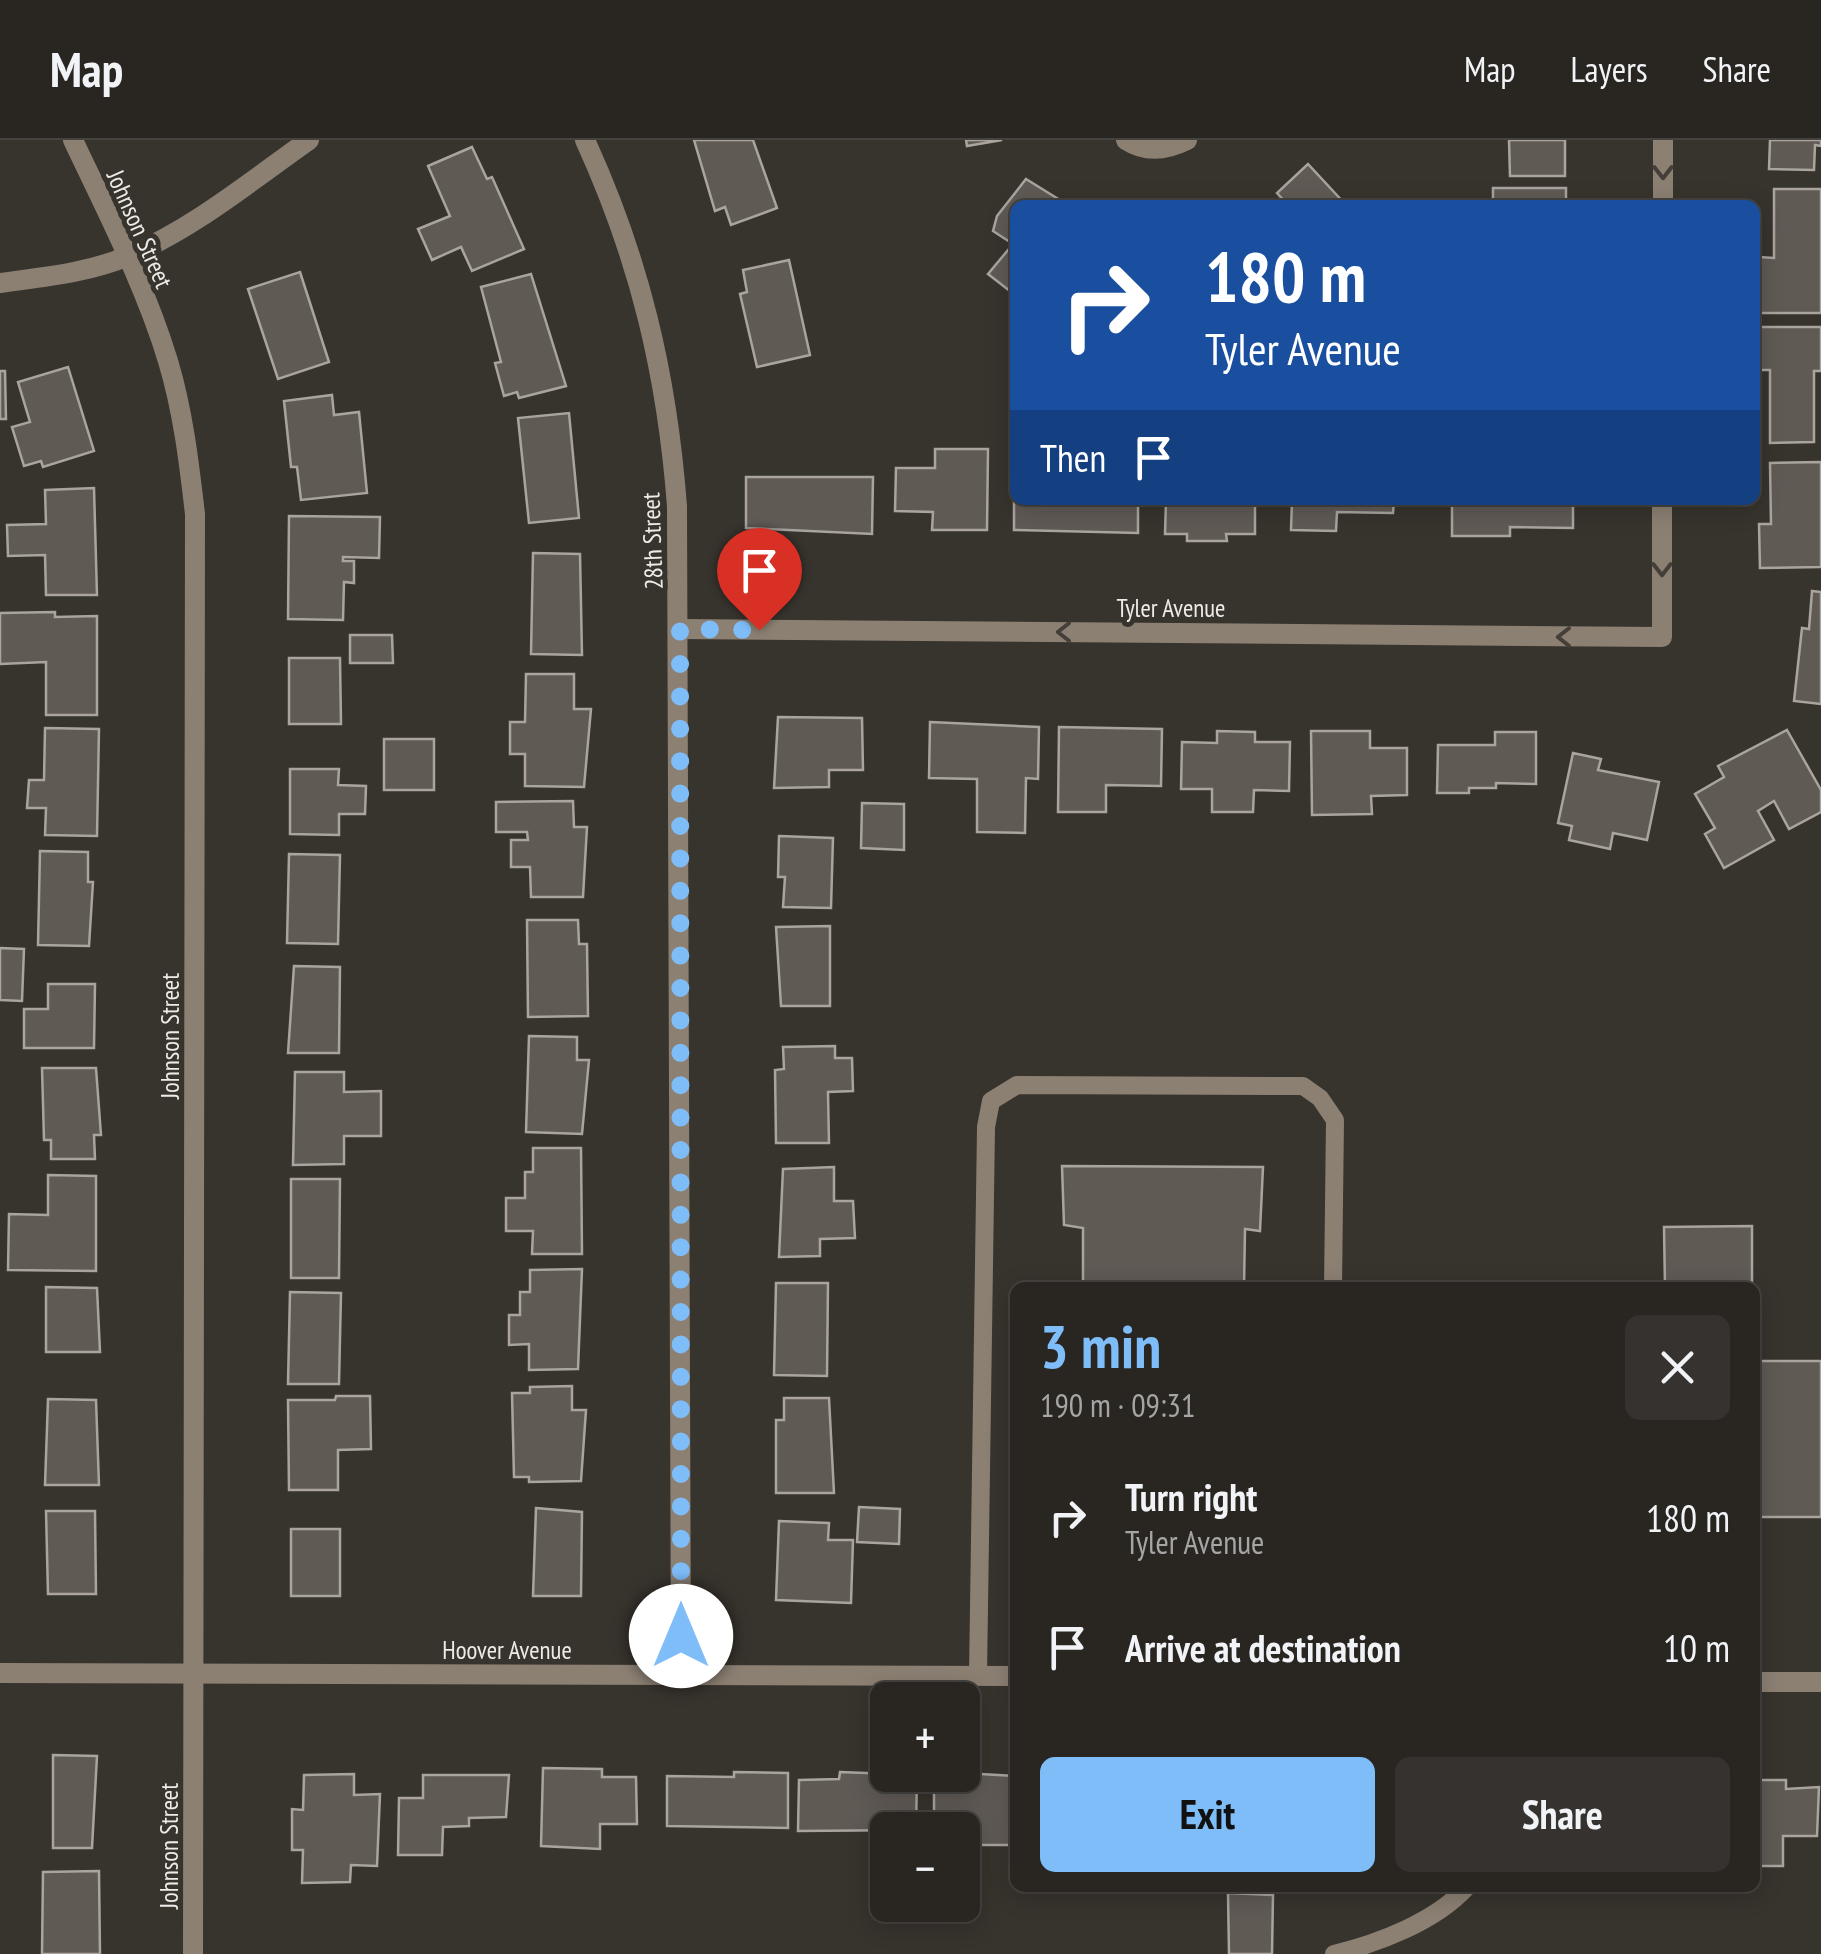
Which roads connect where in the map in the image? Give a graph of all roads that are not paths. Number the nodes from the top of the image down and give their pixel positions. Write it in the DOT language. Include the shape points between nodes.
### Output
graph roads {
  1 [pos="73,140"];
  2 [pos="309,140"];
  3 [pos="585,140"];
  4 [pos="1126,140"];
  5 [pos="1187,140"];
  6 [pos="1663,140"];
  7 [pos="1663,200"];
  8 [pos="128,256"];
  9 [pos="0,283"];
  10 [pos="1662,505"];
  11 [pos="680,629"];
  12 [pos="1332,1282"];
  13 [pos="0,1673"];
  14 [pos="194,1675"];
  15 [pos="681,1675"];
  16 [pos="978,1676"];
  17 [pos="1010,1676"];
  18 [pos="1760,1682"];
  19 [pos="1821,1682"];
  20 [pos="1462,1892"];
  21 [pos="194,1954"];
  22 [pos="1334,1954"];
  1 -- 8 [label="street, Johnson Street"];
  2 -- 8 [label="street"];
  3 -- 11 [label="street, 28th Street" via="650,313 670,414"];
  4 -- 5 [label="street" via="1162,150"];
  6 -- 7 [label="street, one-way"];
  8 -- 9 [label="street"];
  8 -- 14 [label="street, Johnson Street" via="167,358 185,428 195,514"];
  10 -- 11 [label="street, Tyler Avenue, one-way" via="1662,637"];
  11 -- 15 [label="street, 28th Street"];
  12 -- 16 [label="lane" via="1335,1120 1303,1086 1018,1085 992,1101 986,1127"];
  13 -- 14 [label="street, Hoover Avenue"];
  14 -- 15 [label="street, Hoover Avenue"];
  14 -- 21 [label="street, Johnson Street"];
  15 -- 16 [label="street, Hoover Avenue"];
  16 -- 17 [label="street, Hoover Avenue"];
  18 -- 19 [label="street"];
  20 -- 22 [label="lane" via="1374,1944"];
}
